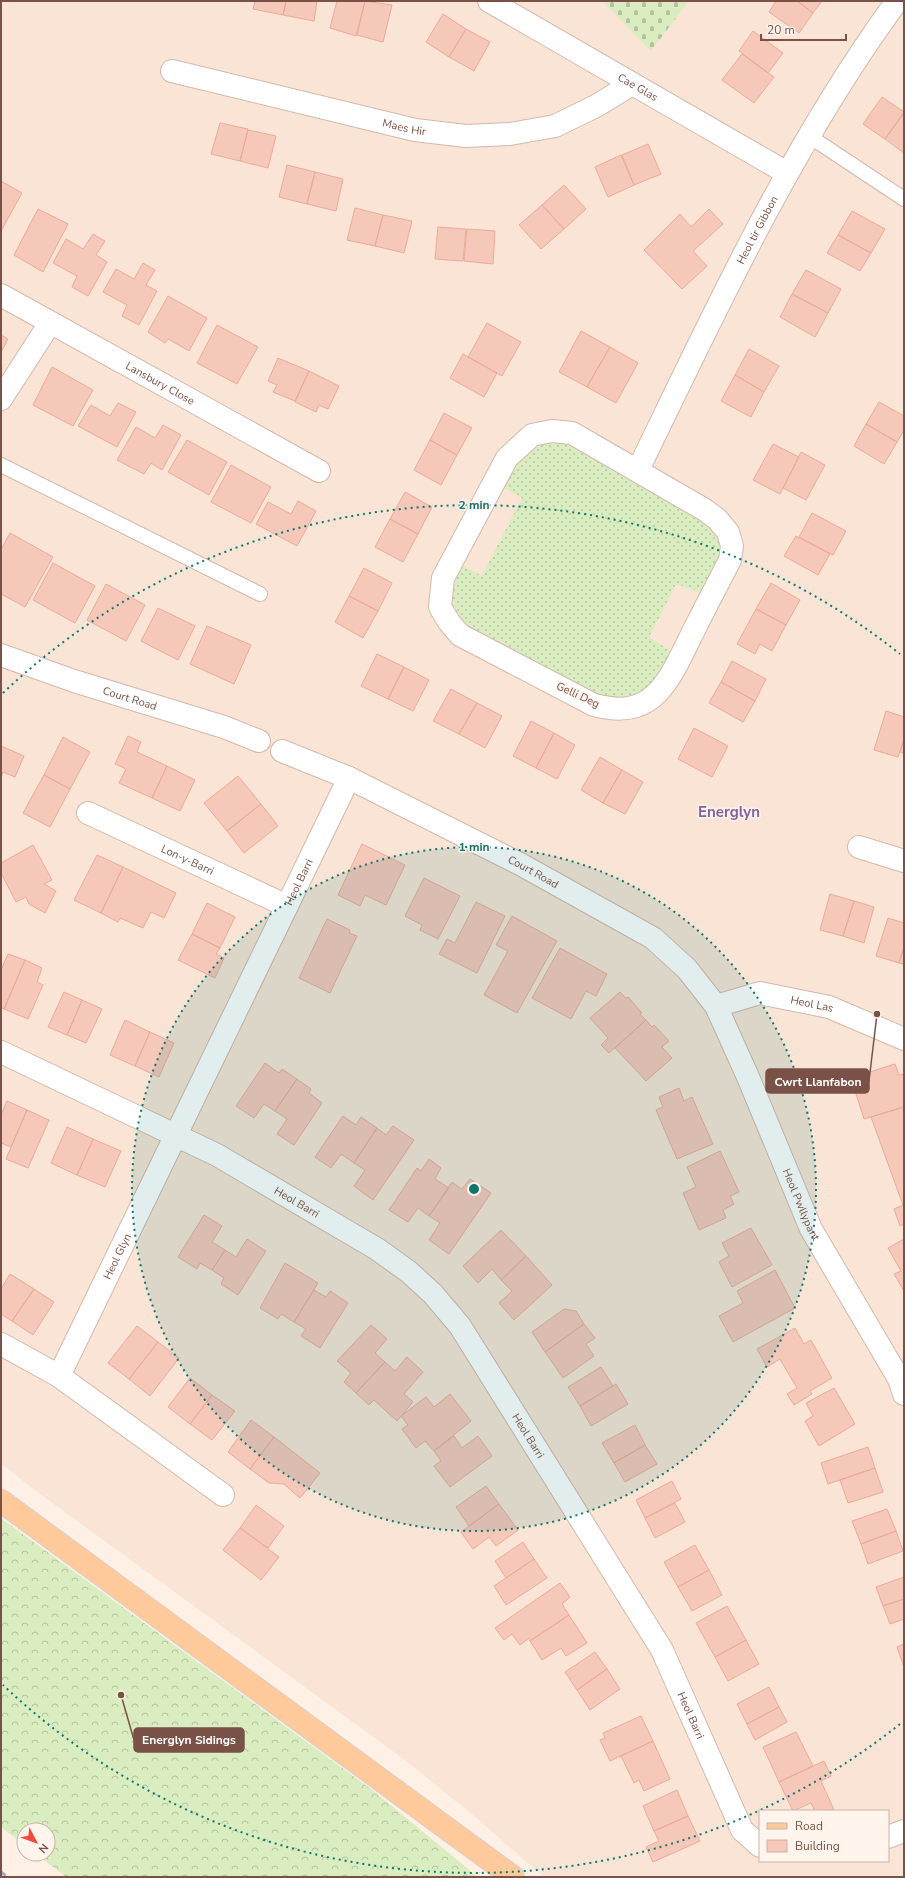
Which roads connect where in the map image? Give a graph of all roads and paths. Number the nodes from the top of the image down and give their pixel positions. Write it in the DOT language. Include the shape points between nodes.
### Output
graph roads {
  1 [pos="489,1"];
  2 [pos="897,1"];
  3 [pos="172,71"];
  4 [pos="632,84"];
  5 [pos="809,136"];
  6 [pos="787,173"];
  7 [pos="904,199"];
  8 [pos="1,296"];
  9 [pos="50,323"];
  10 [pos="1,399"];
  11 [pos="1,465"];
  12 [pos="638,470"];
  13 [pos="320,471"];
  14 [pos="260,594"];
  15 [pos="1,654"];
  16 [pos="259,741"];
  17 [pos="282,751"];
  18 [pos="349,778"];
  19 [pos="88,813"];
  20 [pos="859,847"];
  21 [pos="904,861"];
  22 [pos="287,906"];
  23 [pos="716,1006"];
  24 [pos="904,1039"];
  25 [pos="1,1052"];
  26 [pos="176,1137"];
  27 [pos="1,1344"];
  28 [pos="59,1376"];
  29 [pos="904,1394"];
  30 [pos="223,1494"];
  31 [pos="1,1501"];
  32 [pos="904,1831"];
  33 [pos="889,1837"];
  34 [pos="759,1845"];
  35 [pos="513,1877"];
  1 -- 4 [label="street, Cae Glas"];
  2 -- 5 [label="street, Heol tir Gibbon"];
  3 -- 4 [label="street, Maes Hir" via="415,130 466,136 510,134 555,126 596,106"];
  4 -- 6 [label="street, Cae Glas"];
  5 -- 6 [label="street, Heol tir Gibbon"];
  5 -- 7 [label="lane"];
  6 -- 12 [label="street, Heol tir Gibbon" via="731,279"];
  8 -- 9 [label="street, Lansbury Close"];
  9 -- 10 [label="street"];
  9 -- 13 [label="street, Lansbury Close"];
  11 -- 14 [label="lane"];
  12 -- 12 [label="street, Gelli Deg" via="717,519 728,532 732,546 730,560 684,649 653,697 637,706 615,710 594,705 460,635 440,608 443,578 507,458 532,435 552,431 572,433"];
  15 -- 16 [label="street, Court Road" via="74,681 224,727"];
  17 -- 18 [label="street, Court Road"];
  18 -- 22 [label="street, Heol Barri"];
  18 -- 23 [label="street, Court Road" via="520,864 653,938 687,969"];
  19 -- 22 [label="street, Lon-y-Barri"];
  20 -- 21 [label="street"];
  22 -- 26 [label="street, Heol Barri"];
  23 -- 24 [label="street, Heol Las" via="760,993 829,1008"];
  23 -- 29 [label="street, Heol Pwllypant" via="811,1229 899,1379"];
  25 -- 26 [label="street, Heol Barri"];
  26 -- 28 [label="street, Heol Glyn"];
  26 -- 34 [label="street, Heol Barri" via="217,1156 377,1249 409,1272 433,1294 460,1326 662,1650 742,1830"];
  27 -- 28 [label="street"];
  28 -- 30 [label="street"];
  31 -- 35 [label="main road"];
  32 -- 33 [label="street"];
}
